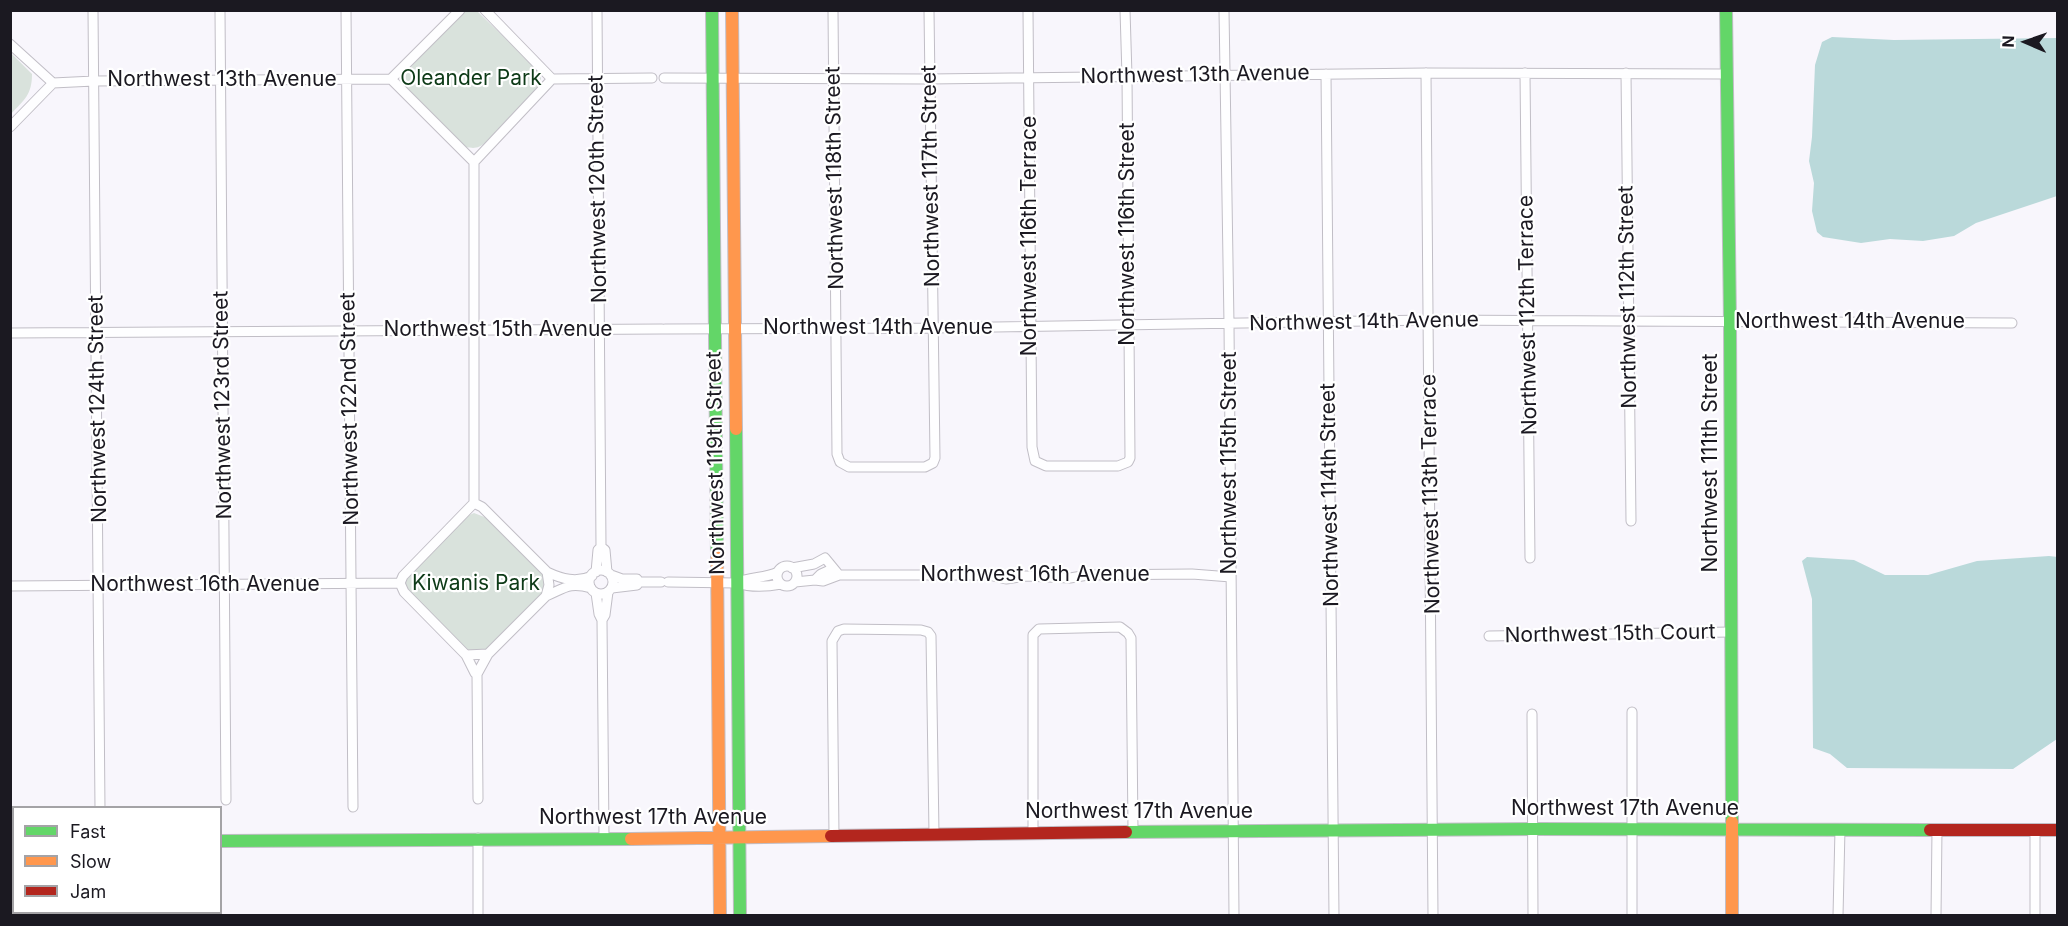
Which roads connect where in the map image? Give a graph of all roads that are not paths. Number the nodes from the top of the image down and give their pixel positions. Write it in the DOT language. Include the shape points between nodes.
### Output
graph roads {
  1 [pos="93,10"];
  2 [pos="220,10"];
  3 [pos="346,10"];
  4 [pos="460,10"];
  5 [pos="485,10"];
  6 [pos="597,10"];
  7 [pos="712,10"];
  8 [pos="732,10"];
  9 [pos="833,10"];
  10 [pos="929,10"];
  11 [pos="1028,10"];
  12 [pos="1125,10"];
  13 [pos="1224,10"];
  14 [pos="1726,10"];
  15 [pos="10,44"];
  16 [pos="1426,73"];
  17 [pos="1525,73"];
  18 [pos="1626,73"];
  19 [pos="1226,74"];
  20 [pos="1326,74"];
  21 [pos="1726,74"];
  22 [pos="1127,76"];
  23 [pos="652,78"];
  24 [pos="664,78"];
  25 [pos="713,78"];
  26 [pos="732,78"];
  27 [pos="1029,78"];
  28 [pos="391,79"];
  29 [pos="552,79"];
  30 [pos="834,79"];
  31 [pos="930,79"];
  32 [pos="346,80"];
  33 [pos="597,80"];
  34 [pos="94,81"];
  35 [pos="221,81"];
  36 [pos="53,83"];
  37 [pos="10,127"];
  38 [pos="474,162"];
  39 [pos="1429,320"];
  40 [pos="1528,320"];
  41 [pos="1329,321"];
  42 [pos="1628,321"];
  43 [pos="1730,322"];
  44 [pos="2012,323"];
  45 [pos="1229,324"];
  46 [pos="1128,326"];
  47 [pos="1031,327"];
  48 [pos="837,328"];
  49 [pos="933,328"];
  50 [pos="475,330"];
  51 [pos="600,330"];
  52 [pos="715,330"];
  53 [pos="735,330"];
  54 [pos="349,331"];
  55 [pos="222,332"];
  56 [pos="10,333"];
  57 [pos="97,333"];
  58 [pos="935,450"];
  59 [pos="1035,461"];
  60 [pos="474,503"];
  61 [pos="1631,521"];
  62 [pos="601,547"];
  63 [pos="1530,558"];
  64 [pos="814,564"];
  65 [pos="792,568"];
  66 [pos="547,572"];
  67 [pos="778,572"];
  68 [pos="836,572"];
  69 [pos="594,574"];
  70 [pos="609,574"];
  71 [pos="1231,577"];
  72 [pos="816,578"];
  73 [pos="639,582"];
  74 [pos="795,582"];
  75 [pos="400,583"];
  76 [pos="717,583"];
  77 [pos="737,583"];
  78 [pos="351,584"];
  79 [pos="781,584"];
  80 [pos="225,585"];
  81 [pos="10,586"];
  82 [pos="100,586"];
  83 [pos="594,590"];
  84 [pos="610,590"];
  85 [pos="546,596"];
  86 [pos="602,620"];
  87 [pos="1731,632"];
  88 [pos="1489,636"];
  89 [pos="488,654"];
  90 [pos="466,655"];
  91 [pos="477,675"];
  92 [pos="1632,712"];
  93 [pos="1532,714"];
  94 [pos="478,799"];
  95 [pos="226,800"];
  96 [pos="100,806"];
  97 [pos="353,807"];
  98 [pos="1732,828"];
  99 [pos="1534,829"];
  100 [pos="1633,829"];
  101 [pos="1840,829"];
  102 [pos="1434,830"];
  103 [pos="1937,830"];
  104 [pos="2035,830"];
  105 [pos="2058,830"];
  106 [pos="1133,831"];
  107 [pos="1334,831"];
  108 [pos="1033,832"];
  109 [pos="1232,832"];
  110 [pos="934,834"];
  111 [pos="834,836"];
  112 [pos="604,837"];
  113 [pos="478,838"];
  114 [pos="719,838"];
  115 [pos="739,838"];
  116 [pos="222,841"];
  117 [pos="478,915"];
  118 [pos="720,915"];
  119 [pos="740,915"];
  120 [pos="1234,915"];
  121 [pos="1334,915"];
  122 [pos="1433,915"];
  123 [pos="1533,915"];
  124 [pos="1632,915"];
  125 [pos="1732,915"];
  126 [pos="1838,915"];
  127 [pos="1936,915"];
  128 [pos="2035,915"];
  1 -- 34 [label="street, Northwest 124th Street"];
  2 -- 35 [label="street, Northwest 123rd Street"];
  3 -- 32 [label="street, Northwest 122nd Street"];
  4 -- 28 [label="street"];
  5 -- 29 [label="street"];
  6 -- 33 [label="street, Northwest 120th Street"];
  7 -- 25 [label="main road, Northwest 119th Street"];
  8 -- 26 [label="main road, Northwest 119th Street"];
  9 -- 30 [label="street, Northwest 118th Street"];
  10 -- 31 [label="street, Northwest 117th Street"];
  11 -- 27 [label="street, Northwest 116th Terrace"];
  12 -- 22 [label="street, Northwest 116th Street"];
  13 -- 19 [label="street, Northwest 115th Street"];
  14 -- 21 [label="main road, Northwest 111th Street"];
  15 -- 36 [label="street"];
  16 -- 17 [label="street, Northwest 13th Avenue"];
  16 -- 20 [label="street, Northwest 13th Avenue"];
  16 -- 39 [label="street, Northwest 113th Terrace"];
  17 -- 18 [label="street, Northwest 13th Avenue"];
  17 -- 40 [label="street, Northwest 112th Terrace"];
  18 -- 21 [label="street, Northwest 13th Avenue"];
  18 -- 42 [label="street, Northwest 112th Street"];
  19 -- 20 [label="street, Northwest 13th Avenue"];
  19 -- 22 [label="street, Northwest 13th Avenue"];
  19 -- 45 [label="street, Northwest 115th Street"];
  20 -- 41 [label="street, Northwest 114th Street"];
  21 -- 43 [label="main road, Northwest 111th Street"];
  22 -- 27 [label="street, Northwest 13th Avenue"];
  22 -- 46 [label="street, Northwest 116th Street"];
  23 -- 33 [label="street"];
  24 -- 25 [label="street, Northwest 13th Avenue"];
  25 -- 26 [label="street, Northwest 13th Avenue"];
  25 -- 52 [label="main road, Northwest 119th Street"];
  26 -- 30 [label="street, Northwest 13th Avenue"];
  26 -- 53 [label="main road, Northwest 119th Street"];
  27 -- 31 [label="street, Northwest 13th Avenue"];
  27 -- 47 [label="street, Northwest 116th Terrace"];
  28 -- 32 [label="street, Northwest 13th Avenue"];
  28 -- 38 [label="street"];
  29 -- 33 [label="street"];
  29 -- 38 [label="street"];
  30 -- 31 [label="street, Northwest 13th Avenue"];
  30 -- 48 [label="street, Northwest 118th Street"];
  31 -- 49 [label="street, Northwest 117th Street"];
  32 -- 35 [label="street, Northwest 13th Avenue"];
  32 -- 54 [label="street, Northwest 122nd Street"];
  33 -- 51 [label="street, Northwest 120th Street"];
  34 -- 35 [label="street, Northwest 13th Avenue"];
  34 -- 36 [label="street, Northwest 13th Avenue"];
  34 -- 57 [label="street, Northwest 124th Street"];
  35 -- 55 [label="street, Northwest 123rd Street"];
  36 -- 37 [label="street"];
  38 -- 50 [label="street"];
  39 -- 40 [label="street, Northwest 14th Avenue"];
  39 -- 41 [label="street, Northwest 14th Avenue"];
  39 -- 102 [label="street, Northwest 113th Terrace"];
  40 -- 42 [label="street, Northwest 14th Avenue"];
  40 -- 63 [label="street, Northwest 112th Terrace"];
  41 -- 45 [label="street, Northwest 14th Avenue"];
  41 -- 107 [label="street, Northwest 114th Street"];
  42 -- 43 [label="street, Northwest 14th Avenue"];
  42 -- 61 [label="street, Northwest 112th Street"];
  43 -- 44 [label="street, Northwest 14th Avenue"];
  43 -- 87 [label="main road, Northwest 111th Street"];
  45 -- 46 [label="street, Northwest 14th Avenue"];
  45 -- 71 [label="street, Northwest 115th Street"];
  46 -- 47 [label="street, Northwest 14th Avenue"];
  46 -- 59 [label="street, Northwest 116th Street" via="1128,462 1118,466 1046,466"];
  47 -- 49 [label="street, Northwest 14th Avenue"];
  47 -- 59 [label="street, Northwest 116th Terrace"];
  48 -- 49 [label="street, Northwest 14th Avenue"];
  48 -- 53 [label="street, Northwest 14th Avenue"];
  48 -- 58 [label="street, Northwest 118th Street" via="840,462 849,467 925,467 933,463"];
  49 -- 58 [label="street, Northwest 117th Street"];
  50 -- 51 [label="street, Northwest 15th Avenue"];
  50 -- 54 [label="street, Northwest 15th Avenue"];
  50 -- 60 [label="street"];
  51 -- 52 [label="street, Northwest 15th Avenue"];
  51 -- 62 [label="street, Northwest 120th Street"];
  52 -- 53 [label="street, Northwest 14th Avenue"];
  52 -- 76 [label="main road, Northwest 119th Street"];
  53 -- 77 [label="main road, Northwest 119th Street"];
  54 -- 55 [label="street, Northwest 15th Avenue"];
  54 -- 78 [label="street, Northwest 122nd Street"];
  55 -- 57 [label="street, Northwest 15th Avenue"];
  55 -- 80 [label="street, Northwest 123rd Street"];
  56 -- 57 [label="street, Northwest 15th Avenue"];
  57 -- 82 [label="street, Northwest 124th Street"];
  60 -- 66 [label="street"];
  60 -- 75 [label="street"];
  62 -- 69 [label="street, Northwest 120th Street"];
  62 -- 70 [label="street, Northwest 120th Street"];
  64 -- 65 [label="street, Northwest 16th Avenue"];
  64 -- 68 [label="street, Northwest 16th Avenue" via="825,558"];
  64 -- 72 [label="street"];
  65 -- 67 [label="street, Northwest 16th Avenue"];
  65 -- 74 [label="street"];
  66 -- 69 [label="street" via="569,579"];
  66 -- 85 [label="street"];
  67 -- 77 [label="street, Northwest 16th Avenue"];
  67 -- 79 [label="street"];
  68 -- 71 [label="street, Northwest 16th Avenue" via="989,574 1006,579 1111,574"];
  68 -- 72 [label="street, Northwest 16th Avenue" via="823,580"];
  69 -- 70 [label="street"];
  69 -- 83 [label="street, Northwest 120th Street" via="590,582"];
  70 -- 73 [label="street"];
  70 -- 84 [label="street, Northwest 120th Street" via="613,582"];
  71 -- 109 [label="street, Northwest 115th Street"];
  72 -- 74 [label="street, Northwest 16th Avenue"];
  73 -- 76 [label="street, Northwest 16th Avenue"];
  73 -- 84 [label="street"];
  74 -- 79 [label="street, Northwest 16th Avenue" via="789,586"];
  75 -- 78 [label="street, Northwest 16th Avenue"];
  75 -- 90 [label="street" via="404,592"];
  76 -- 77 [label="street, Northwest 16th Avenue"];
  76 -- 114 [label="main road, Northwest 119th Street"];
  77 -- 79 [label="street, Northwest 16th Avenue"];
  77 -- 115 [label="main road, Northwest 119th Street"];
  78 -- 80 [label="street, Northwest 16th Avenue"];
  78 -- 97 [label="street, Northwest 122nd Street"];
  80 -- 82 [label="street, Northwest 16th Avenue"];
  80 -- 95 [label="street, Northwest 123rd Street"];
  81 -- 82 [label="street, Northwest 16th Avenue"];
  82 -- 96 [label="street, Northwest 124th Street"];
  83 -- 84 [label="street" via="602,594"];
  83 -- 85 [label="street" via="566,587"];
  83 -- 86 [label="street, Northwest 120th Street"];
  84 -- 86 [label="street, Northwest 120th Street"];
  85 -- 89 [label="street"];
  86 -- 112 [label="street, Northwest 120th Street"];
  87 -- 88 [label="street, Northwest 15th Court"];
  87 -- 98 [label="main road, Northwest 111th Street"];
  89 -- 90 [label="street"];
  89 -- 91 [label="street"];
  90 -- 91 [label="street"];
  91 -- 94 [label="street"];
  92 -- 100 [label="street"];
  93 -- 99 [label="street"];
  98 -- 100 [label="main road, Northwest 17th Avenue"];
  98 -- 101 [label="main road, Northwest 17th Avenue"];
  98 -- 125 [label="main road, Northwest 111th Street"];
  99 -- 100 [label="main road, Northwest 17th Avenue"];
  99 -- 102 [label="main road, Northwest 17th Avenue"];
  99 -- 123 [label="street"];
  100 -- 124 [label="street"];
  101 -- 103 [label="main road, Northwest 17th Avenue"];
  101 -- 126 [label="street"];
  102 -- 107 [label="main road, Northwest 17th Avenue"];
  102 -- 122 [label="street, Northwest 113th Terrace"];
  103 -- 104 [label="main road, Northwest 17th Avenue"];
  103 -- 127 [label="street"];
  104 -- 105 [label="main road, Northwest 17th Avenue"];
  104 -- 128 [label="street"];
  106 -- 108 [label="main road, Northwest 17th Avenue"];
  106 -- 108 [label="street" via="1131,638 1120,627 1035,632"];
  106 -- 109 [label="main road, Northwest 17th Avenue"];
  107 -- 109 [label="main road, Northwest 17th Avenue"];
  107 -- 121 [label="street, Northwest 114th Street"];
  108 -- 110 [label="main road, Northwest 17th Avenue"];
  109 -- 120 [label="street, Northwest 115th Street"];
  110 -- 111 [label="main road, Northwest 17th Avenue"];
  110 -- 111 [label="street" via="928,632 844,629 832,641"];
  111 -- 115 [label="main road, Northwest 17th Avenue"];
  112 -- 113 [label="main road, Northwest 17th Avenue"];
  112 -- 114 [label="main road, Northwest 17th Avenue"];
  113 -- 116 [label="main road, Northwest 17th Avenue"];
  113 -- 117 [label="street"];
  114 -- 115 [label="main road, Northwest 17th Avenue"];
  114 -- 118 [label="main road, Northwest 119th Street"];
  115 -- 119 [label="main road, Northwest 119th Street"];
}
